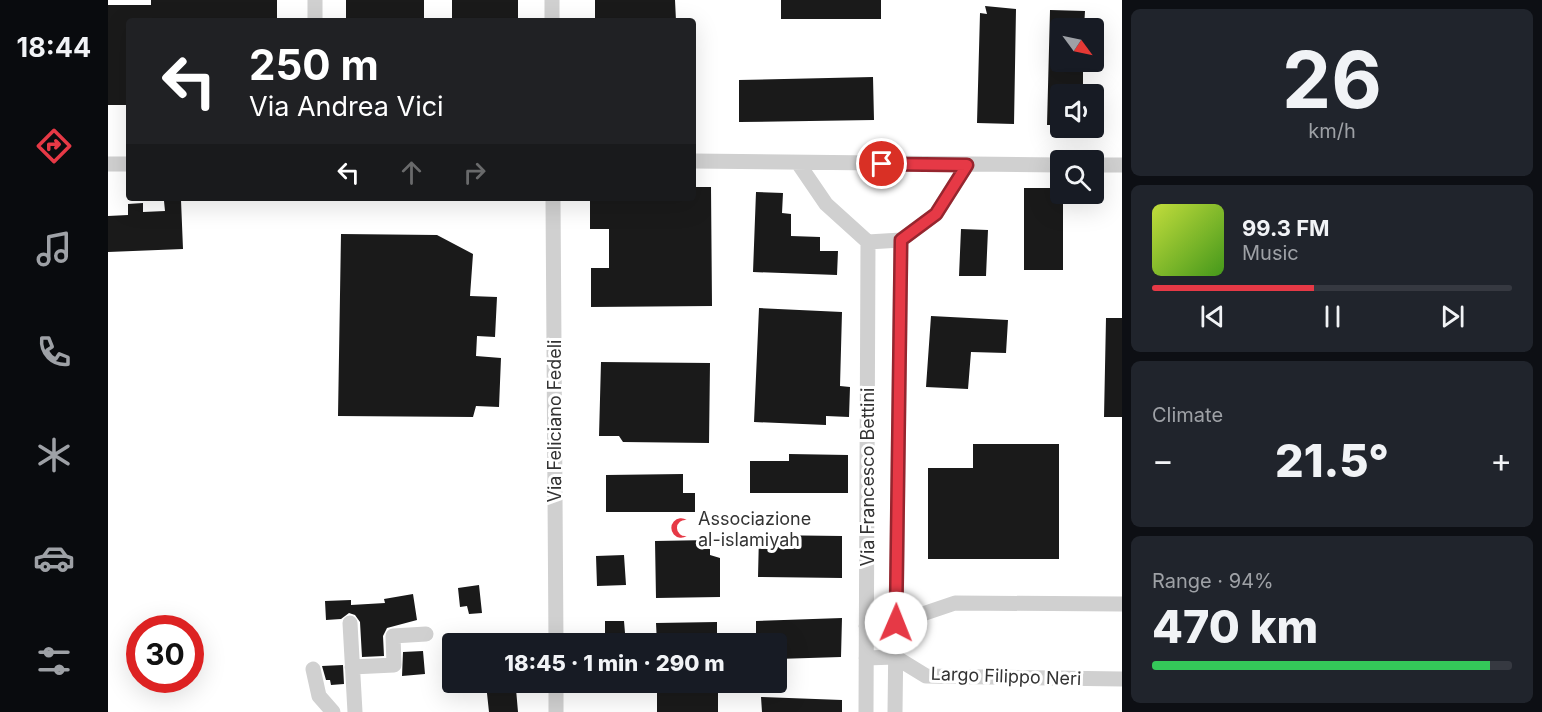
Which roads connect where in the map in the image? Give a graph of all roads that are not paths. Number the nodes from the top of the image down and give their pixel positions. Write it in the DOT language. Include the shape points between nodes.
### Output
graph roads {
  1 [pos="315,0"];
  2 [pos="552,0"];
  3 [pos="315,18"];
  4 [pos="552,18"];
  5 [pos="696,161"];
  6 [pos="798,163"];
  7 [pos="108,164"];
  8 [pos="126,164"];
  9 [pos="967,165"];
  10 [pos="1050,165"];
  11 [pos="1104,165"];
  12 [pos="1122,165"];
  13 [pos="552,201"];
  14 [pos="901,240"];
  15 [pos="868,242"];
  16 [pos="1122,604"];
  17 [pos="350,623"];
  18 [pos="896,623"];
  19 [pos="867,626"];
  20 [pos="556,633"];
  21 [pos="426,634"];
  22 [pos="895,657"];
  23 [pos="866,658"];
  24 [pos="352,667"];
  25 [pos="313,669"];
  26 [pos="1122,679"];
  27 [pos="556,693"];
  28 [pos="333,712"];
  29 [pos="355,712"];
  30 [pos="556,712"];
  31 [pos="866,712"];
  32 [pos="895,712"];
  1 -- 3 [label="street"];
  2 -- 4 [label="street"];
  5 -- 6 [label="street"];
  6 -- 9 [label="street"];
  6 -- 15 [label="street" via="826,204"];
  7 -- 8 [label="street"];
  9 -- 10 [label="street"];
  9 -- 14 [label="street" via="936,214"];
  11 -- 12 [label="street"];
  13 -- 20 [label="street, Via Feliciano Fedeli"];
  14 -- 15 [label="street"];
  14 -- 18 [label="street, Via Francesco Bettini"];
  15 -- 19 [label="street, Via Francesco Bettini"];
  16 -- 18 [label="street" via="955,603"];
  17 -- 24 [label="street"];
  18 -- 19 [label="street"];
  18 -- 22 [label="street, Via Francesco Bettini"];
  19 -- 23 [label="street, Via Francesco Bettini"];
  21 -- 24 [label="street" via="393,636 394,665"];
  22 -- 23 [label="street"];
  22 -- 26 [label="street, Largo Filippo Neri" via="926,676"];
  22 -- 32 [label="street, Via Francesco Bettini"];
  23 -- 31 [label="street, Via Francesco Bettini"];
  24 -- 29 [label="street"];
  25 -- 28 [label="street" via="319,696"];
  27 -- 30 [label="street"];
}
